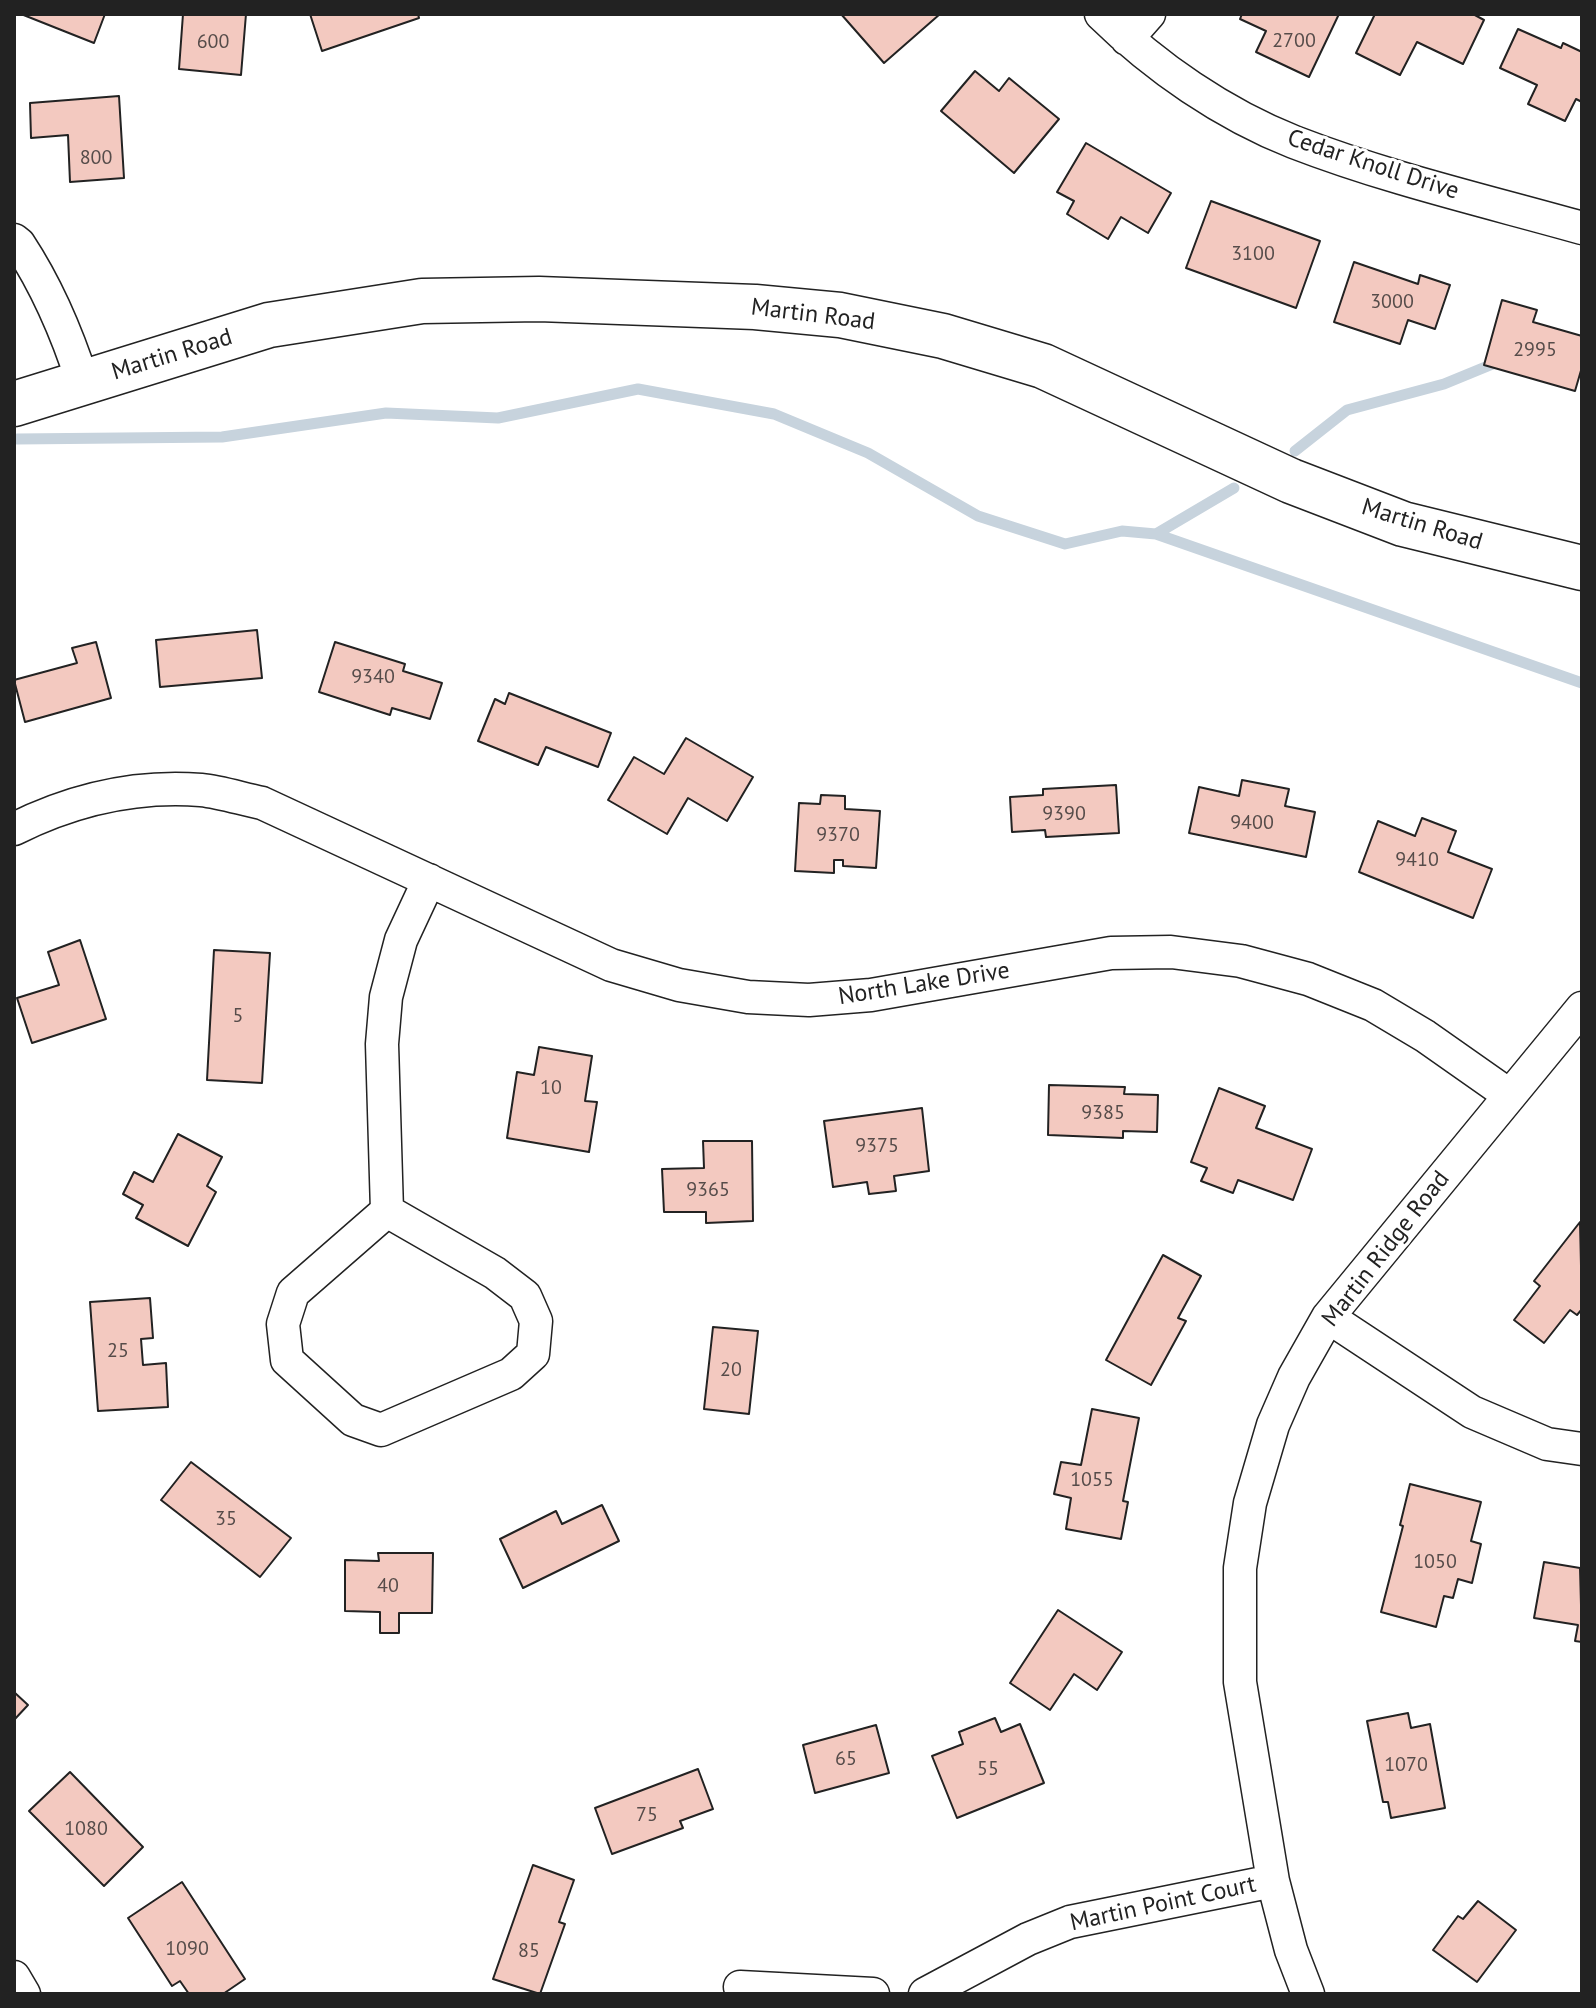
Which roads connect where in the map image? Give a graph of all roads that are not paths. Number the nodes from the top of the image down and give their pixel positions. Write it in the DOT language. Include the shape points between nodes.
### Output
graph roads {
  1 [pos="1101,14"];
  2 [pos="1149,14"];
  3 [pos="1127,39"];
  4 [pos="1582,228"];
  5 [pos="14,240"];
  6 [pos="83,383"];
  7 [pos="14,404"];
  8 [pos="1582,568"];
  9 [pos="14,829"];
  10 [pos="429,880"];
  11 [pos="1582,1008"];
  12 [pos="1509,1095"];
  13 [pos="387,1211"];
  14 [pos="1328,1317"];
  15 [pos="1582,1449"];
  16 [pos="1273,1881"];
  17 [pos="14,1977"];
  18 [pos="740,1987"];
  19 [pos="24,1994"];
  20 [pos="873,1994"];
  21 [pos="925,1994"];
  22 [pos="1308,1994"];
  1 -- 3 [label="street, Cedar Knoll Drive"];
  2 -- 3 [label="street"];
  3 -- 4 [label="street, Cedar Knoll Drive" via="1181,80 1292,141"];
  5 -- 6 [label="street" via="43,280"];
  6 -- 7 [label="street, Martin Road"];
  6 -- 8 [label="street, Martin Road" via="269,325 422,301 539,299 840,315 943,336 1043,366 1291,481 1389,519"];
  9 -- 10 [label="street, North Lake Drive" via="51,810 137,790 203,790 262,803"];
  10 -- 12 [label="street, North Lake Drive" via="611,965 679,985 748,997 871,995 1111,953 1171,952 1241,961 1308,979 1373,1005"];
  10 -- 13 [label="street" via="401,940 386,997 382,1044"];
  11 -- 12 [label="street, Martin Ridge Road"];
  12 -- 14 [label="street, Martin Ridge Road"];
  13 -- 13 [label="street" via="495,1273 525,1296 536,1321 533,1354 511,1374 381,1430 353,1420 287,1360 283,1324 293,1293"];
  14 -- 15 [label="street" via="1472,1412 1547,1444"];
  14 -- 16 [label="street, Martin Ridge Road" via="1268,1438 1240,1568 1240,1682"];
  16 -- 21 [label="street, Martin Point Court" via="1070,1922"];
  16 -- 22 [label="street, Martin Ridge Road"];
  17 -- 19 [label="street"];
  18 -- 20 [label="street"];
}
